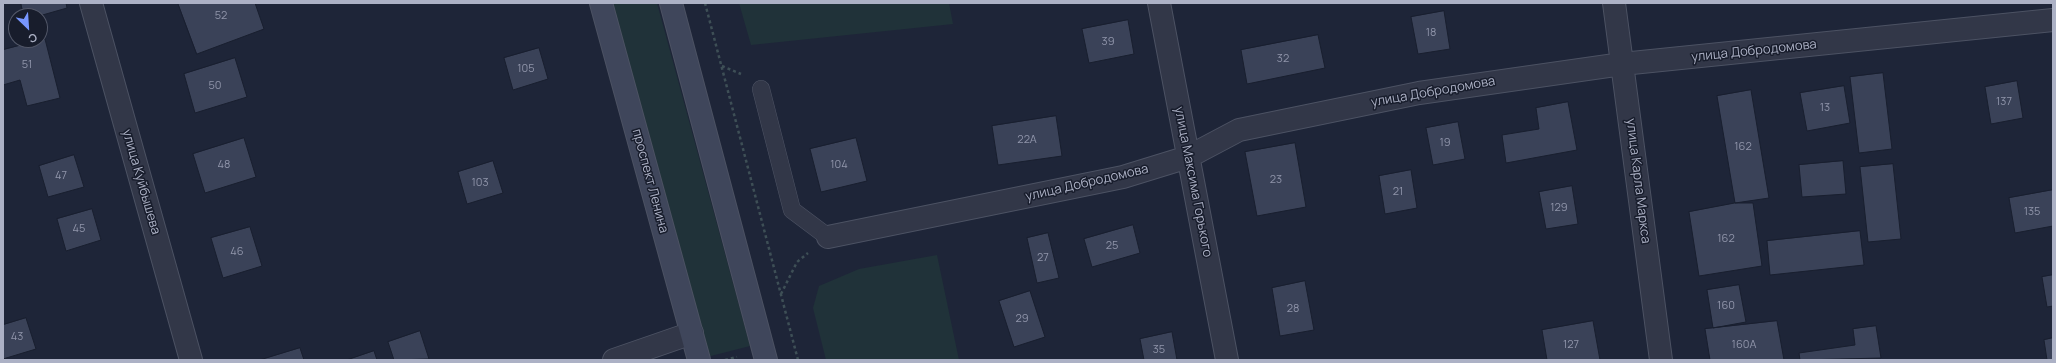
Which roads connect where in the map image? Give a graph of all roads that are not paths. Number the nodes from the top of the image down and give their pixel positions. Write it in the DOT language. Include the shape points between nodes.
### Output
graph roads {
  1 [pos="91,3"];
  2 [pos="601,3"];
  3 [pos="671,3"];
  4 [pos="1159,3"];
  5 [pos="1614,3"];
  6 [pos="2053,20"];
  7 [pos="1622,64"];
  8 [pos="761,89"];
  9 [pos="1188,157"];
  10 [pos="828,237"];
  11 [pos="692,333"];
  12 [pos="191,360"];
  13 [pos="614,360"];
  14 [pos="699,360"];
  15 [pos="766,360"];
  16 [pos="1227,360"];
  17 [pos="1661,360"];
  1 -- 12 [label="street, улица Куйбышева"];
  2 -- 11 [label="main road, проспект Ленина"];
  3 -- 15 [label="main road"];
  4 -- 9 [label="street, улица Максима Горького"];
  5 -- 7 [label="street, улица Карла Маркса"];
  6 -- 7 [label="street, улица Добродомова"];
  7 -- 9 [label="street, улица Добродомова" via="1419,93 1239,130"];
  7 -- 17 [label="street, улица Карла Маркса"];
  8 -- 10 [label="lane" via="792,210"];
  9 -- 10 [label="street, улица Добродомова" via="1123,177"];
  9 -- 16 [label="street, улица Максима Горького"];
  11 -- 13 [label="street"];
  11 -- 14 [label="main road, проспект Ленина"];
}
